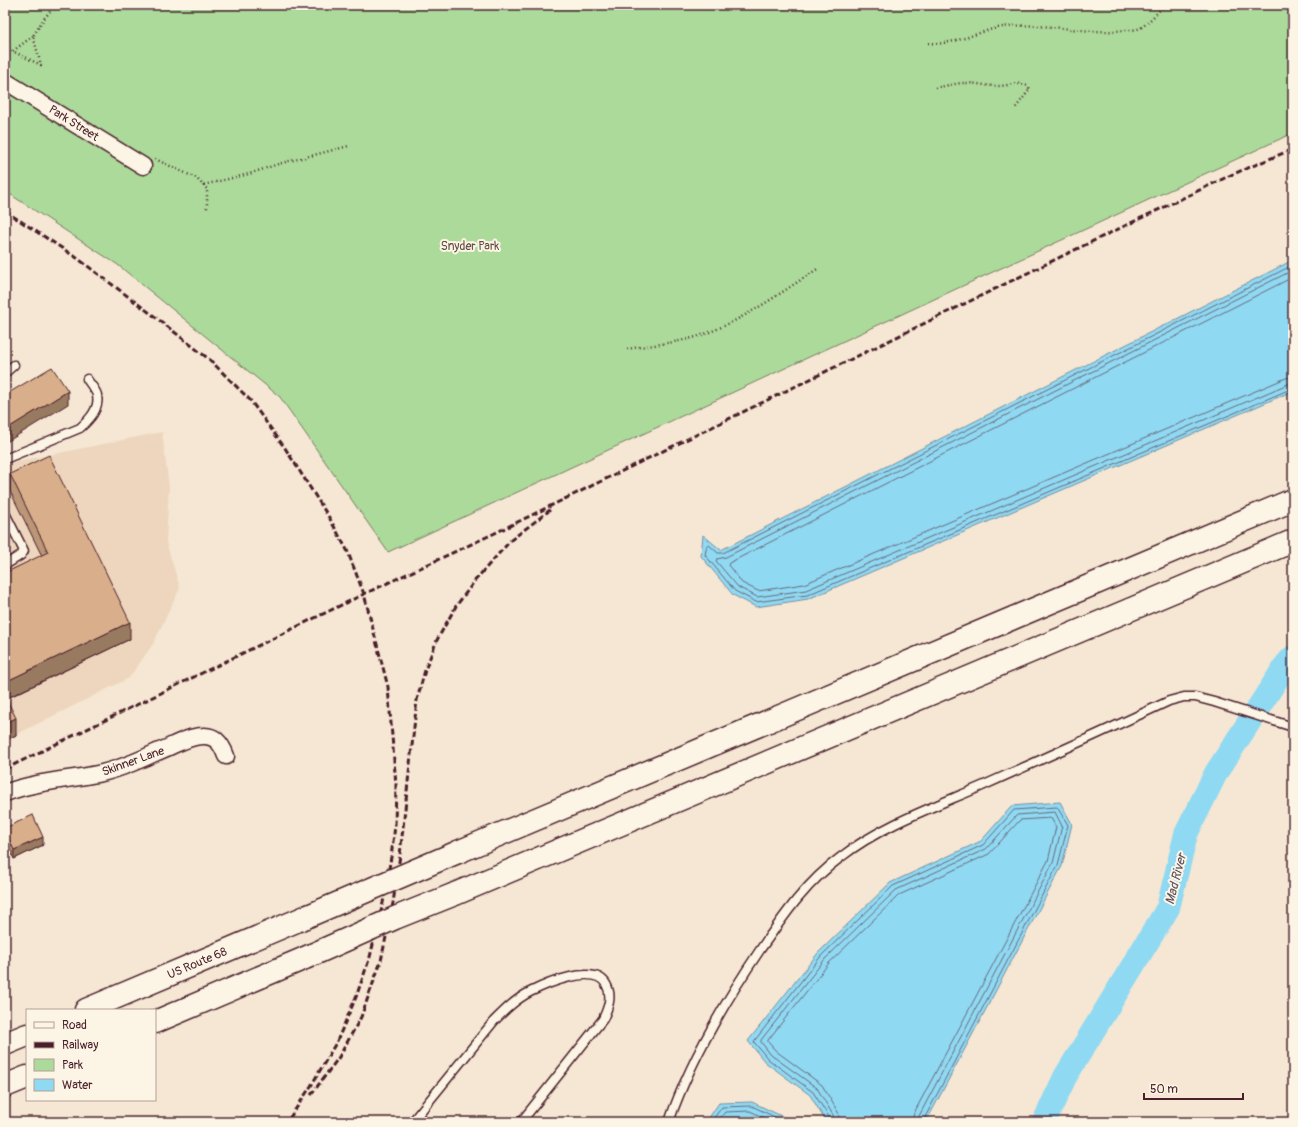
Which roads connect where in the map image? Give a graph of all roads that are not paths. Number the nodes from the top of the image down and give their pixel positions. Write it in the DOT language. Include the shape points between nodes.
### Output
graph roads {
  1 [pos="5,81"];
  2 [pos="149,163"];
  3 [pos="14,365"];
  4 [pos="5,373"];
  5 [pos="87,379"];
  6 [pos="5,459"];
  7 [pos="1293,500"];
  8 [pos="5,513"];
  9 [pos="1293,541"];
  10 [pos="5,565"];
  11 [pos="1293,727"];
  12 [pos="226,756"];
  13 [pos="5,793"];
  14 [pos="88,1009"];
  15 [pos="156,1022"];
  16 [pos="26,1035"];
  17 [pos="5,1044"];
  18 [pos="26,1077"];
  19 [pos="5,1086"];
  20 [pos="412,1122"];
  21 [pos="521,1122"];
  22 [pos="669,1122"];
  1 -- 2 [label="street, Park Street"];
  3 -- 4 [label="lane"];
  5 -- 6 [label="lane" via="97,394 96,408 89,420 80,428"];
  7 -- 14 [label="highway, US Route 68, bridge"];
  8 -- 10 [label="lane" via="24,551"];
  9 -- 15 [label="highway, bridge" via="395,918"];
  11 -- 22 [label="lane" via="1225,705 1195,697 1184,697 900,822 866,840 842,856 800,894 743,975 694,1063"];
  12 -- 13 [label="street, Skinner Lane" via="218,741 202,736 107,772 27,786"];
  16 -- 17 [label="highway"];
  18 -- 19 [label="highway"];
  20 -- 21 [label="lane" via="494,1020 509,1006 529,993 565,978 580,975 600,978 605,982 610,997 603,1019"];
}
